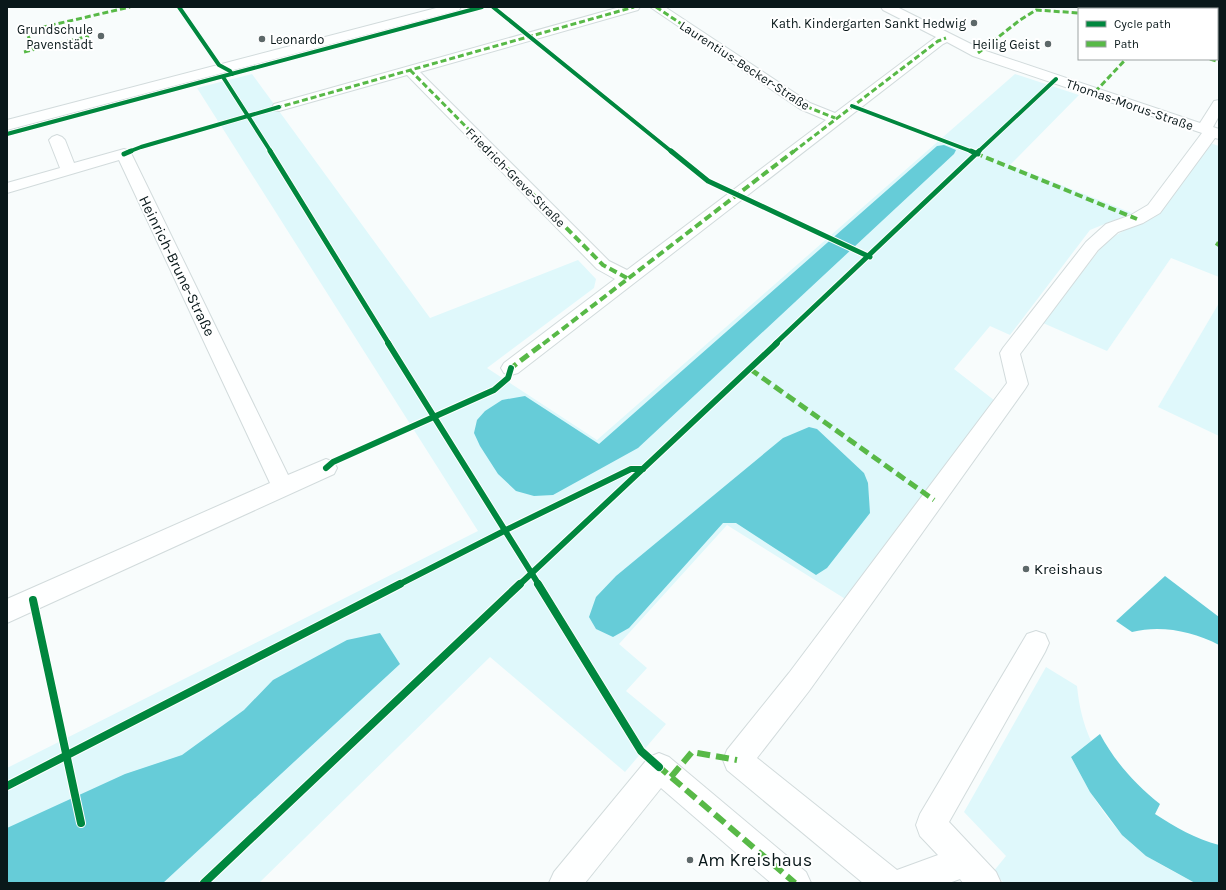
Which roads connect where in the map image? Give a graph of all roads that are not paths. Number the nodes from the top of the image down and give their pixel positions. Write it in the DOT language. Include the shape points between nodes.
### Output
graph roads {
  1 [pos="455,7"];
  2 [pos="634,7"];
  3 [pos="656,7"];
  4 [pos="887,7"];
  5 [pos="946,38"];
  6 [pos="410,70"];
  7 [pos="1219,104"];
  8 [pos="279,107"];
  9 [pos="835,118"];
  10 [pos="7,125"];
  11 [pos="1211,132"];
  12 [pos="57,140"];
  13 [pos="69,170"];
  14 [pos="7,188"];
  15 [pos="627,278"];
  16 [pos="511,368"];
  17 [pos="326,468"];
  18 [pos="283,487"];
  19 [pos="7,611"];
  20 [pos="1036,643"];
  21 [pos="975,872"];
  22 [pos="565,883"];
  23 [pos="795,883"];
  24 [pos="888,883"];
  25 [pos="903,883"];
  1 -- 10 [label="street"];
  2 -- 6 [label="street"];
  3 -- 9 [label="street, Laurentius-Becker-Straße" via="805,106"];
  4 -- 5 [label="street, Thomas-Morus-Straße"];
  5 -- 9 [label="street" via="938,41"];
  5 -- 11 [label="street, Thomas-Morus-Straße" via="978,53"];
  6 -- 8 [label="street"];
  6 -- 15 [label="street, Friedrich-Greve-Straße" via="603,265"];
  7 -- 11 [label="street"];
  9 -- 15 [label="street"];
  11 -- 24 [label="street" via="1154,208 1137,219 1112,228 1092,246 1014,347 1010,353 1018,384 804,676 737,760"];
  12 -- 13 [label="street"];
  13 -- 14 [label="street, Heinrich-Brune-Straße"];
  13 -- 18 [label="street, Heinrich-Brune-Straße" via="124,154"];
  15 -- 16 [label="street"];
  17 -- 18 [label="street"];
  18 -- 19 [label="street"];
  20 -- 21 [label="street" via="931,825"];
  21 -- 25 [label="street"];
  22 -- 23 [label="street" via="659,767"];
}
